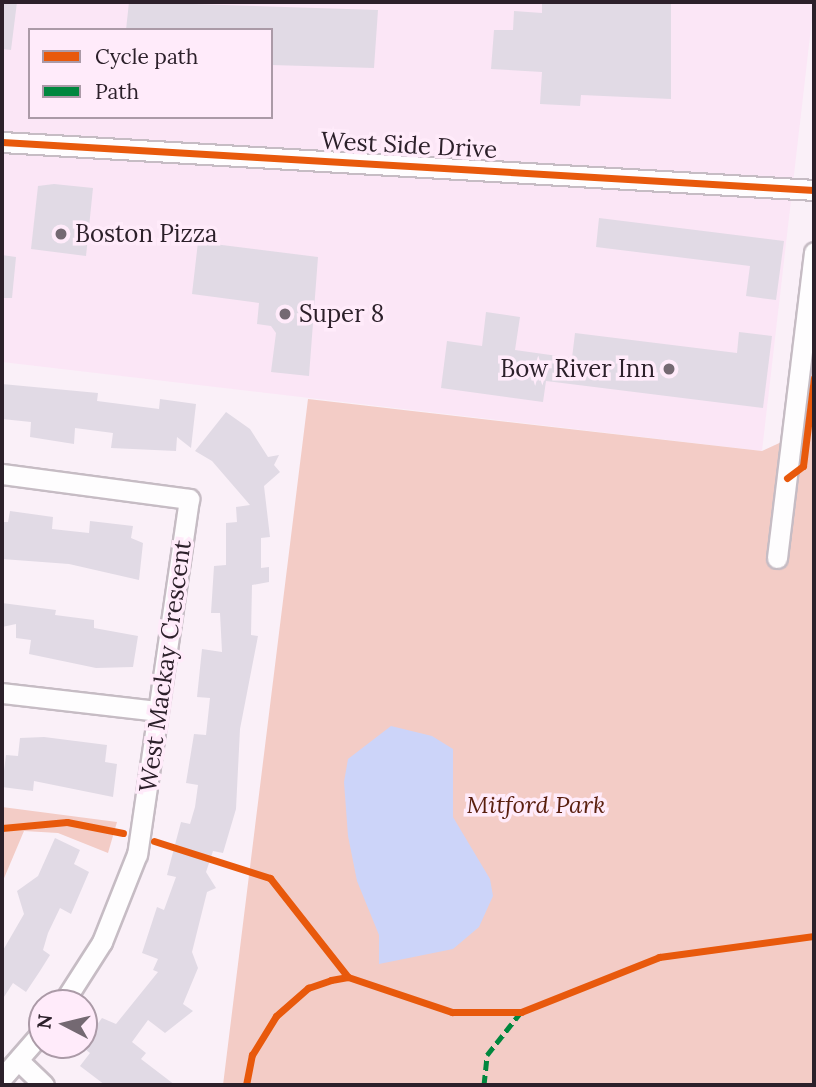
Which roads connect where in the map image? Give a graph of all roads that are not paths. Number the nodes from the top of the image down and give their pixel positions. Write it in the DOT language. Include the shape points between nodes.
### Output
graph roads {
  1 [pos="2,142"];
  2 [pos="814,190"];
  3 [pos="814,252"];
  4 [pos="2,474"];
  5 [pos="777,558"];
  6 [pos="2,693"];
  7 [pos="158,711"];
  8 [pos="73,989"];
  9 [pos="28,1051"];
  10 [pos="20,1062"];
  11 [pos="2,1078"];
  12 [pos="44,1085"];
  1 -- 2 [label="street, West Side Drive"];
  3 -- 5 [label="street"];
  4 -- 7 [label="street, West Mackay Crescent" via="189,499"];
  6 -- 7 [label="street"];
  7 -- 8 [label="street, West Mackay Crescent" via="137,854 102,942"];
  9 -- 10 [label="street"];
  10 -- 11 [label="street"];
  10 -- 12 [label="street"];
}
